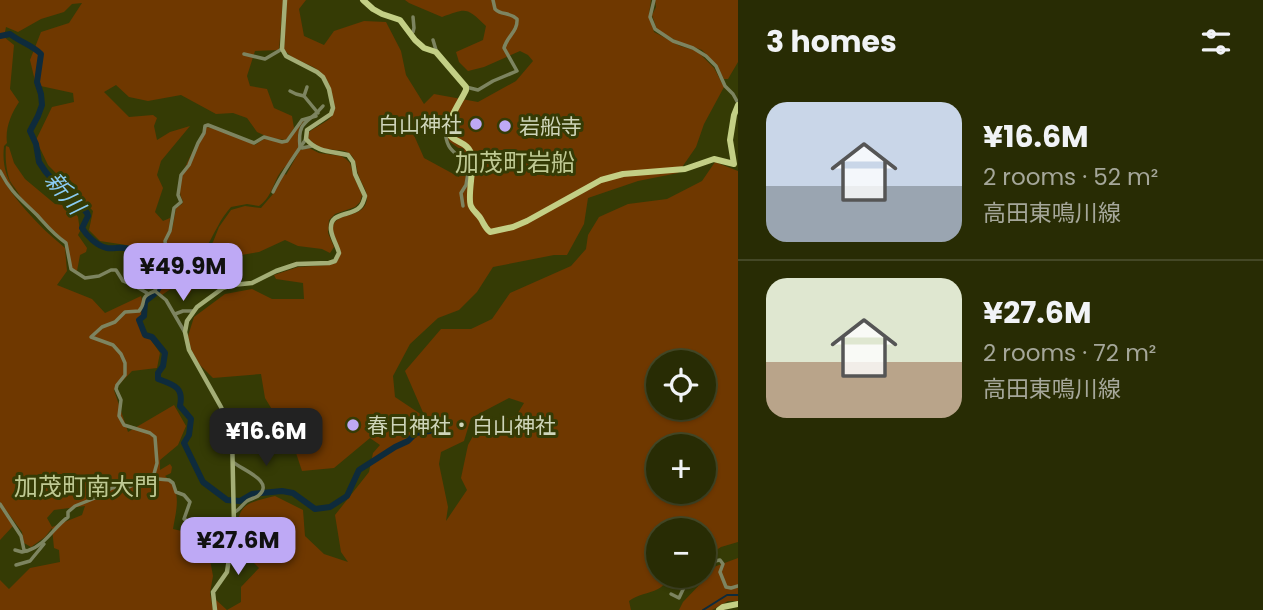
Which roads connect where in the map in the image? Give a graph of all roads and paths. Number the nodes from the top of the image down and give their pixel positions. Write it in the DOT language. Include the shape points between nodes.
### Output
graph roads {
  1 [pos="285,0"];
  2 [pos="363,0"];
  3 [pos="493,0"];
  4 [pos="654,0"];
  5 [pos="413,17"];
  6 [pos="410,34"];
  7 [pos="433,40"];
  8 [pos="282,49"];
  9 [pos="436,52"];
  10 [pos="244,54"];
  11 [pos="307,87"];
  12 [pos="466,87"];
  13 [pos="290,91"];
  14 [pos="304,96"];
  15 [pos="738,104"];
  16 [pos="323,106"];
  17 [pos="317,115"];
  18 [pos="448,125"];
  19 [pos="306,139"];
  20 [pos="312,146"];
  21 [pos="300,147"];
  22 [pos="736,164"];
  23 [pos="0,171"];
  24 [pos="273,192"];
  25 [pos="463,206"];
  26 [pos="155,291"];
  27 [pos="147,293"];
  28 [pos="194,312"];
  29 [pos="175,314"];
  30 [pos="185,332"];
  31 [pos="233,462"];
  32 [pos="155,478"];
  33 [pos="0,504"];
  34 [pos="235,512"];
  35 [pos="46,541"];
  36 [pos="15,550"];
  37 [pos="26,551"];
  38 [pos="231,552"];
  39 [pos="716,561"];
  40 [pos="16,565"];
  41 [pos="738,586"];
  42 [pos="684,588"];
  43 [pos="671,594"];
  44 [pos="738,604"];
  45 [pos="215,610"];
  46 [pos="719,610"];
  1 -- 8 [label="main road"];
  2 -- 6 [label="main road" via="400,20"];
  3 -- 12 [label="street" via="498,12 517,19 504,48 517,71 478,90"];
  4 -- 15 [label="street" via="650,17 655,29 706,56"];
  5 -- 6 [label="street" via="415,28"];
  6 -- 9 [label="main road" via="424,48"];
  7 -- 9 [label="street"];
  8 -- 10 [label="street" via="265,59"];
  8 -- 19 [label="main road" via="286,56 323,77 329,89 331,114 309,128"];
  9 -- 12 [label="main road"];
  11 -- 14 [label="street"];
  12 -- 18 [label="main road"];
  13 -- 14 [label="street"];
  14 -- 17 [label="street"];
  15 -- 22 [label="main road" via="730,140"];
  16 -- 17 [label="street"];
  17 -- 21 [label="street" via="301,128"];
  17 -- 26 [label="street" via="302,120 290,139 282,142 264,137 254,143 205,126 181,175 181,202 174,208 166,248 159,257"];
  18 -- 22 [label="main road" via="451,136 470,149 470,205 490,232 527,221 613,176 685,169 714,159"];
  18 -- 25 [label="street" via="449,149 469,167 461,193"];
  19 -- 20 [label="main road"];
  19 -- 21 [label="street"];
  20 -- 21 [label="street"];
  20 -- 28 [label="main road" via="348,155 365,196 360,207 331,223 339,253 335,261 297,264 252,283 227,286"];
  21 -- 24 [label="street"];
  23 -- 27 [label="street" via="19,199 66,243 71,269 85,278 116,270 123,281"];
  26 -- 27 [label="street"];
  26 -- 29 [label="street"];
  27 -- 32 [label="street" via="139,311 125,312 91,337 113,345 123,357 125,375 116,389 121,400 119,416 128,427 155,437"];
  28 -- 29 [label="street"];
  28 -- 30 [label="main road"];
  29 -- 30 [label="street"];
  30 -- 31 [label="main road" via="189,351 229,425"];
  31 -- 34 [label="main road"];
  31 -- 34 [label="street" via="262,481 261,492"];
  32 -- 35 [label="street" via="112,488 75,506"];
  32 -- 38 [label="street" via="169,480 176,492 189,500 184,519 208,531 213,548"];
  33 -- 37 [label="street" via="19,531"];
  34 -- 38 [label="main road"];
  35 -- 37 [label="street"];
  35 -- 40 [label="street" via="30,561"];
  36 -- 37 [label="street"];
  38 -- 45 [label="main road" via="225,575 213,592"];
  39 -- 41 [label="street" via="723,564 720,572 726,587"];
  42 -- 43 [label="street" via="679,598"];
  44 -- 46 [label="main road"];
}
